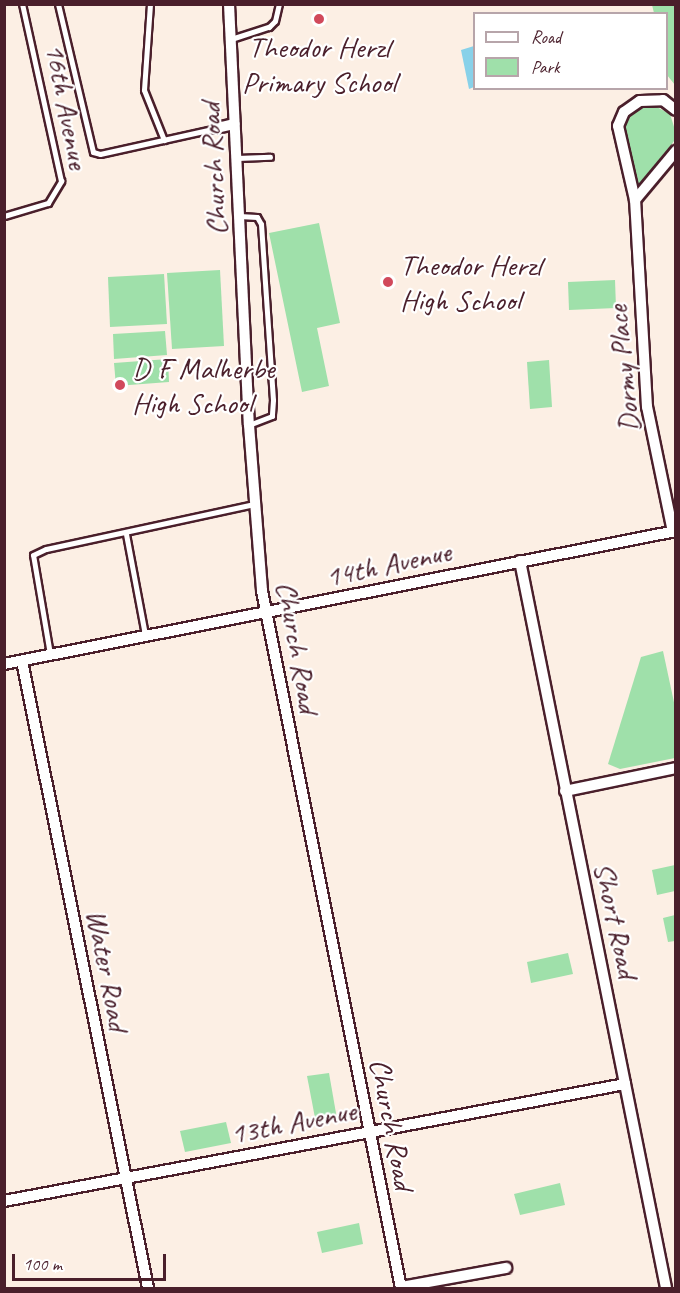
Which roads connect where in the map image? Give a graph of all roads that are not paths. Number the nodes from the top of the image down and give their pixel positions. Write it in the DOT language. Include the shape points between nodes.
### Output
graph roads {
  1 [pos="22,4"];
  2 [pos="58,4"];
  3 [pos="150,4"];
  4 [pos="229,4"];
  5 [pos="279,4"];
  6 [pos="231,39"];
  7 [pos="675,110"];
  8 [pos="235,124"];
  9 [pos="217,128"];
  10 [pos="164,140"];
  11 [pos="675,151"];
  12 [pos="270,157"];
  13 [pos="237,159"];
  14 [pos="635,200"];
  15 [pos="4,216"];
  16 [pos="239,216"];
  17 [pos="249,425"];
  18 [pos="254,504"];
  19 [pos="674,532"];
  20 [pos="126,534"];
  21 [pos="520,561"];
  22 [pos="265,614"];
  23 [pos="146,637"];
  24 [pos="50,656"];
  25 [pos="21,661"];
  26 [pos="4,664"];
  27 [pos="675,768"];
  28 [pos="565,791"];
  29 [pos="625,1084"];
  30 [pos="369,1132"];
  31 [pos="126,1179"];
  32 [pos="4,1201"];
  33 [pos="506,1268"];
  34 [pos="148,1288"];
  35 [pos="401,1288"];
  36 [pos="666,1288"];
  1 -- 15 [label="lane, 16th Avenue" via="62,181 48,203"];
  2 -- 10 [label="lane" via="93,152 100,154"];
  3 -- 10 [label="lane" via="144,90"];
  4 -- 6 [label="street, Church Road"];
  5 -- 6 [label="lane" via="275,21 269,27"];
  6 -- 8 [label="street, Church Road"];
  7 -- 14 [label="street, Dormy Place" via="663,100 648,99 628,107 620,118 618,134"];
  8 -- 9 [label="street"];
  8 -- 13 [label="street, Church Road"];
  9 -- 10 [label="lane"];
  11 -- 14 [label="street"];
  12 -- 13 [label="lane"];
  13 -- 16 [label="street, Church Road"];
  14 -- 19 [label="street, Dormy Place" via="645,388"];
  16 -- 17 [label="street, Church Road"];
  16 -- 17 [label="lane" via="252,215 261,224 274,409 266,420"];
  17 -- 18 [label="street, Church Road"];
  18 -- 20 [label="lane"];
  18 -- 22 [label="street, Church Road"];
  19 -- 21 [label="street, 14th Avenue"];
  20 -- 23 [label="lane"];
  20 -- 24 [label="lane" via="33,555"];
  21 -- 22 [label="street, 14th Avenue"];
  21 -- 28 [label="street, Short Road"];
  22 -- 23 [label="street, 14th Avenue"];
  22 -- 30 [label="street, Church Road"];
  23 -- 24 [label="street, 14th Avenue"];
  24 -- 25 [label="street, 14th Avenue"];
  25 -- 26 [label="street, 14th Avenue"];
  25 -- 31 [label="street, Water Road"];
  27 -- 28 [label="street"];
  28 -- 29 [label="street, Short Road"];
  29 -- 30 [label="street, 13th Avenue"];
  29 -- 36 [label="street, Short Road"];
  30 -- 31 [label="street, 13th Avenue"];
  30 -- 35 [label="street, Church Road"];
  31 -- 32 [label="street, 13th Avenue"];
  31 -- 34 [label="street, Water Road"];
  33 -- 35 [label="street"];
}
